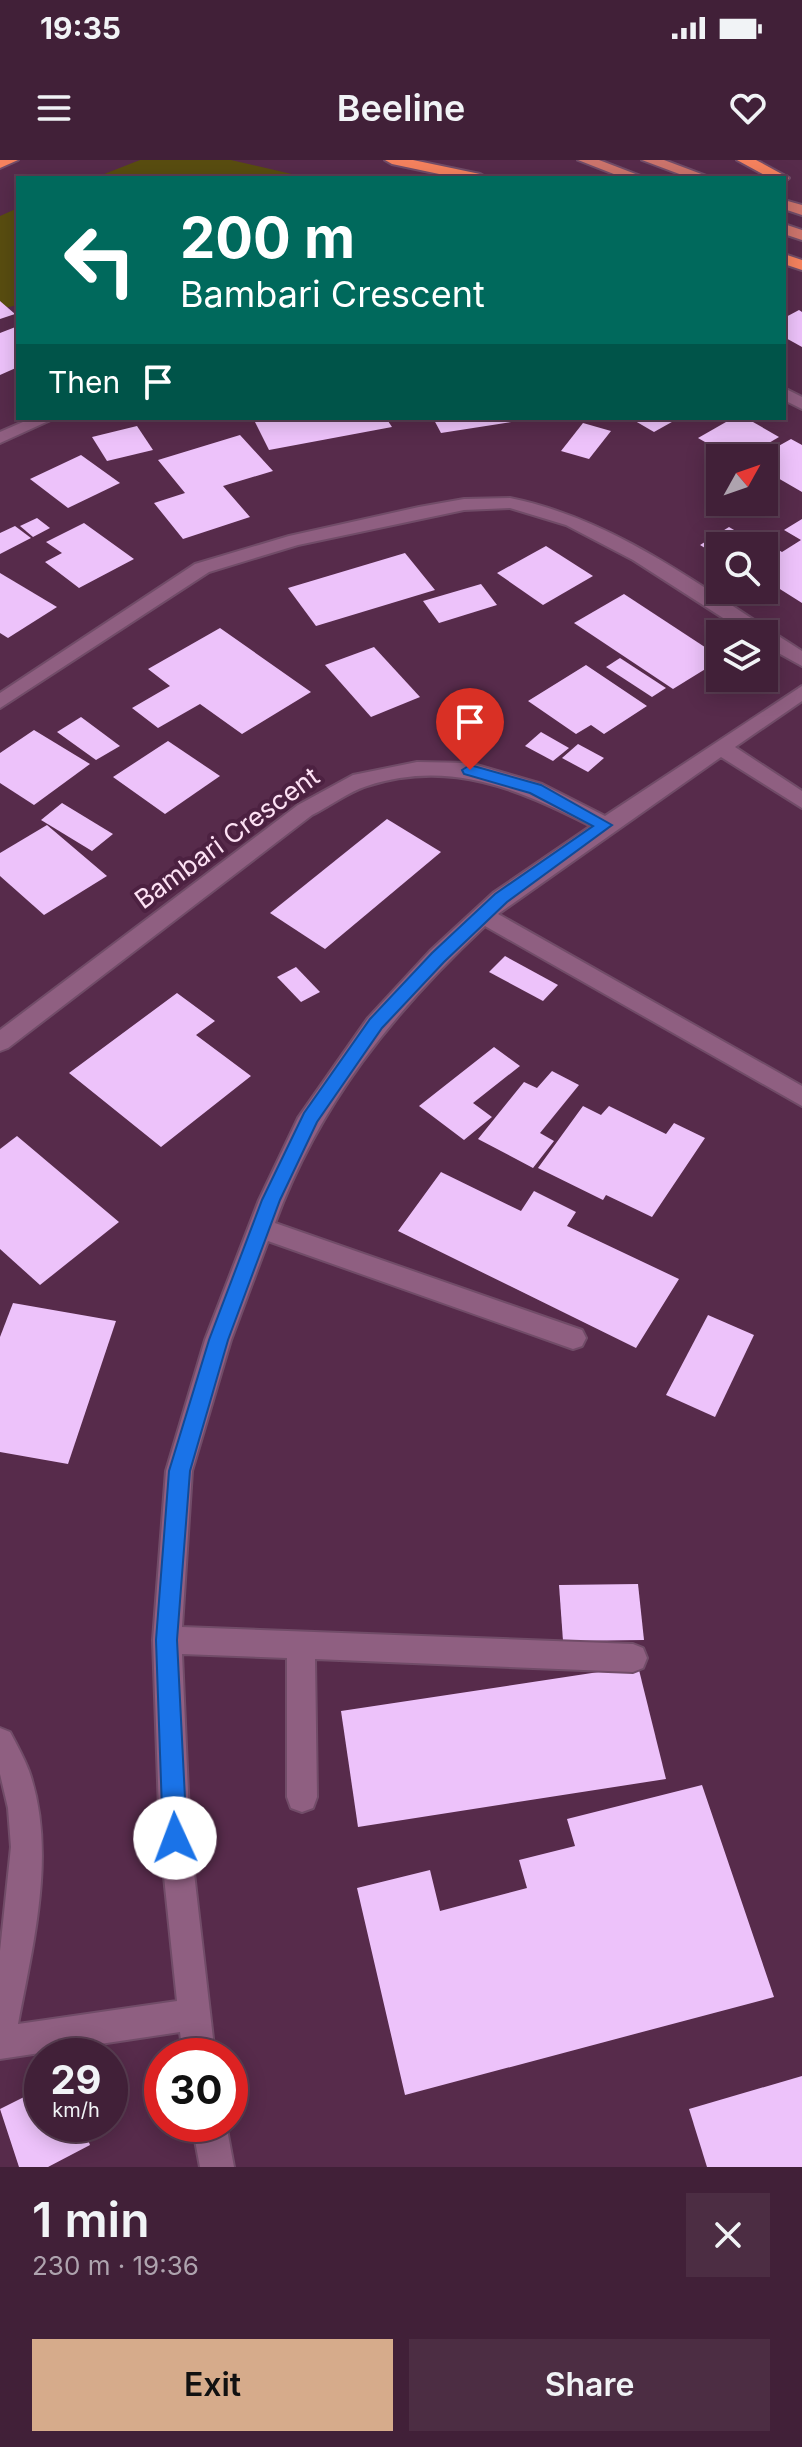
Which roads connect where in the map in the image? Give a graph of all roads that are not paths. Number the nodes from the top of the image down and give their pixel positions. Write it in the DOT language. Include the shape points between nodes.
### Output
graph roads {
  1 [pos="11,160"];
  2 [pos="392,160"];
  3 [pos="585,160"];
  4 [pos="649,160"];
  5 [pos="744,160"];
  6 [pos="0,164"];
  7 [pos="470,176"];
  8 [pos="633,176"];
  9 [pos="699,176"];
  10 [pos="778,176"];
  11 [pos="42,420"];
  12 [pos="0,438"];
  13 [pos="738,620"];
  14 [pos="778,645"];
  15 [pos="802,660"];
  16 [pos="802,692"];
  17 [pos="0,702"];
  18 [pos="720,747"];
  19 [pos="802,801"];
  20 [pos="605,825"];
  21 [pos="483,915"];
  22 [pos="0,1042"];
  23 [pos="802,1097"];
  24 [pos="261,1228"];
  25 [pos="573,1338"];
  26 [pos="167,1640"];
  27 [pos="301,1646"];
  28 [pos="633,1658"];
  29 [pos="0,1742"];
  30 [pos="302,1797"];
  31 [pos="195,2014"];
  32 [pos="0,2037"];
  33 [pos="197,2038"];
  34 [pos="0,2043"];
  35 [pos="212,2142"];
  36 [pos="217,2167"];
  1 -- 6 [label="highway"];
  2 -- 7 [label="highway"];
  3 -- 8 [label="main road"];
  4 -- 9 [label="main road"];
  5 -- 10 [label="highway"];
  11 -- 12 [label="street"];
  13 -- 17 [label="street" via="620,545 569,522 511,503 462,504 239,554 202,568"];
  14 -- 15 [label="street"];
  16 -- 18 [label="street"];
  18 -- 19 [label="street"];
  18 -- 20 [label="street"];
  20 -- 21 [label="street"];
  20 -- 22 [label="street, Bambari Crescent" via="535,789 470,770 417,769 360,780 305,810"];
  21 -- 23 [label="street"];
  21 -- 24 [label="street" via="376,1024 310,1118"];
  24 -- 25 [label="street"];
  24 -- 26 [label="street" via="218,1340 179,1471"];
  26 -- 27 [label="street"];
  26 -- 31 [label="street" via="175,1838"];
  27 -- 28 [label="street"];
  27 -- 30 [label="street"];
  29 -- 32 [label="street" via="13,1762 26,1854"];
  31 -- 33 [label="street"];
  31 -- 34 [label="street"];
  35 -- 36 [label="street"];
}
